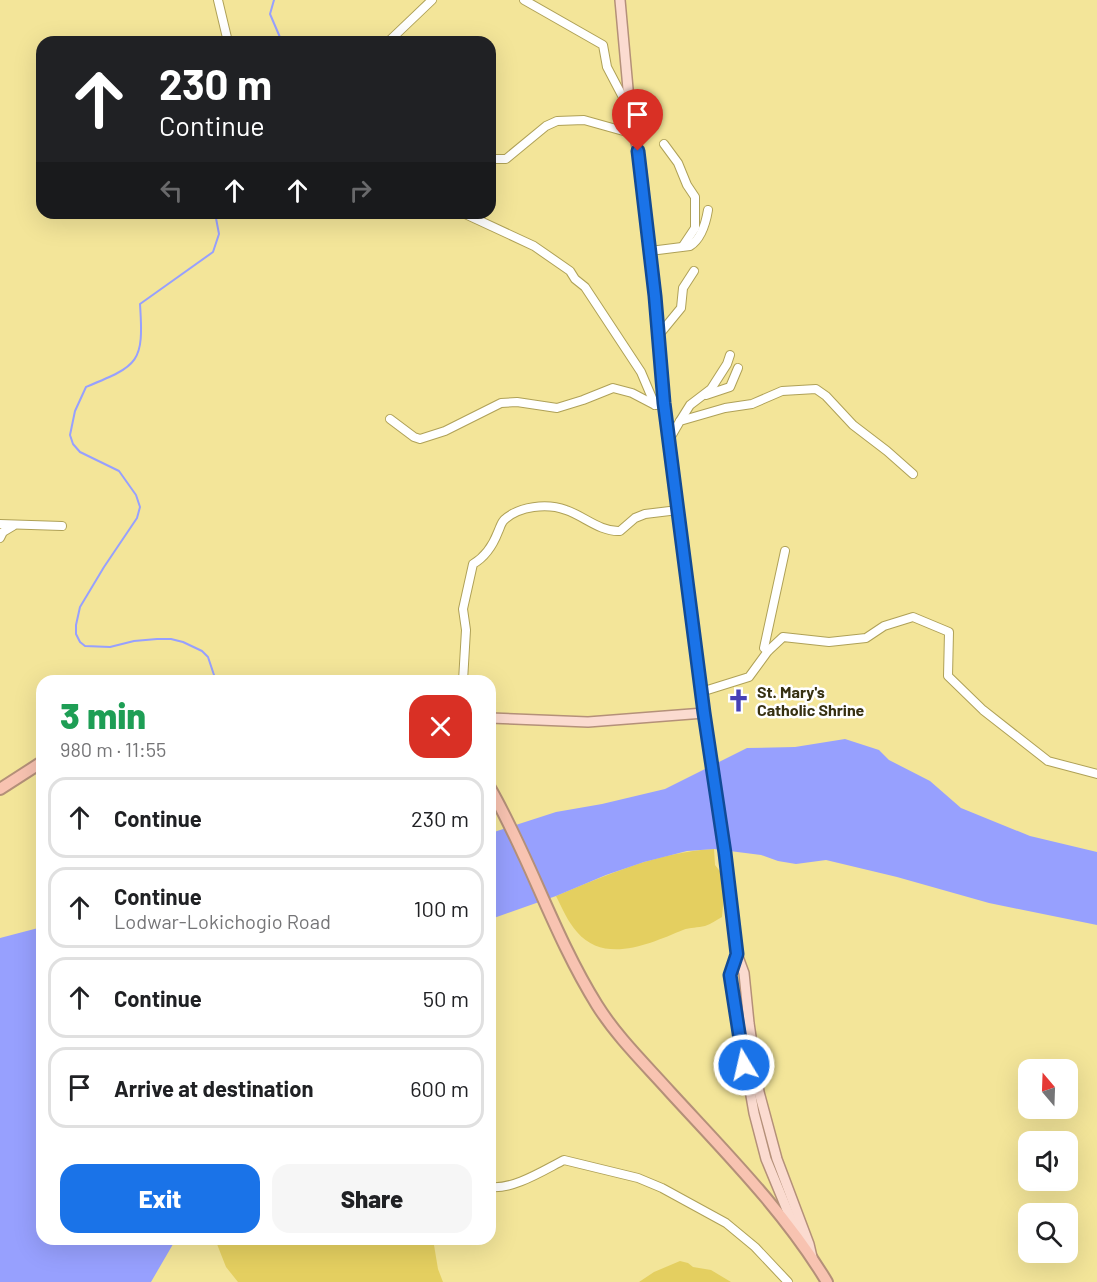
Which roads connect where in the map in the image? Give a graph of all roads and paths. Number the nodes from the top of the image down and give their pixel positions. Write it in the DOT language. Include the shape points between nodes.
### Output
graph roads {
  1 [pos="218,0"];
  2 [pos="432,0"];
  3 [pos="524,0"];
  4 [pos="620,0"];
  5 [pos="532,3"];
  6 [pos="227,36"];
  7 [pos="394,36"];
  8 [pos="630,111"];
  9 [pos="634,135"];
  10 [pos="664,144"];
  11 [pos="496,159"];
  12 [pos="708,210"];
  13 [pos="477,219"];
  14 [pos="682,246"];
  15 [pos="650,250"];
  16 [pos="694,271"];
  17 [pos="658,336"];
  18 [pos="730,355"];
  19 [pos="738,368"];
  20 [pos="705,395"];
  21 [pos="660,404"];
  22 [pos="390,419"];
  23 [pos="681,421"];
  24 [pos="669,440"];
  25 [pos="913,474"];
  26 [pos="678,510"];
  27 [pos="0,524"];
  28 [pos="13,526"];
  29 [pos="62,526"];
  30 [pos="0,538"];
  31 [pos="785,551"];
  32 [pos="768,651"];
  33 [pos="463,675"];
  34 [pos="701,692"];
  35 [pos="704,713"];
  36 [pos="496,718"];
  37 [pos="36,766"];
  38 [pos="1097,774"];
  39 [pos="0,789"];
  40 [pos="496,798"];
  41 [pos="737,954"];
  42 [pos="496,1188"];
  43 [pos="798,1241"];
  44 [pos="812,1257"];
  45 [pos="788,1282"];
  46 [pos="827,1282"];
  1 -- 6 [label="street"];
  2 -- 7 [label="street"];
  3 -- 5 [label="street"];
  4 -- 8 [label="main road"];
  5 -- 8 [label="street" via="603,45 607,67"];
  8 -- 9 [label="main road"];
  9 -- 11 [label="street" via="584,120 556,121 506,159"];
  9 -- 15 [label="main road"];
  10 -- 14 [label="street" via="695,197 695,228"];
  12 -- 14 [label="street" via="698,239 690,246"];
  13 -- 21 [label="street" via="534,246 570,271 585,287"];
  14 -- 15 [label="street"];
  15 -- 17 [label="main road"];
  16 -- 17 [label="street" via="683,288 681,308"];
  17 -- 21 [label="main road"];
  18 -- 20 [label="street" via="720,377"];
  19 -- 20 [label="street" via="730,387"];
  20 -- 23 [label="street" via="690,405"];
  21 -- 22 [label="street" via="613,388 557,408 501,403 420,439"];
  21 -- 24 [label="main road"];
  23 -- 24 [label="street"];
  23 -- 25 [label="street" via="752,404 782,391 816,389"];
  24 -- 26 [label="main road"];
  26 -- 33 [label="street" via="645,514 620,531 603,529 564,509 526,508 502,521 490,548 473,564 466,589"];
  26 -- 34 [label="main road"];
  27 -- 28 [label="street"];
  28 -- 29 [label="street"];
  28 -- 30 [label="street"];
  31 -- 32 [label="street" via="764,648"];
  32 -- 34 [label="street" via="749,677"];
  32 -- 38 [label="street" via="783,637 829,642 866,638 884,626 913,617 949,632 948,676 983,710 1048,761"];
  34 -- 35 [label="main road"];
  35 -- 36 [label="main road" via="588,722"];
  35 -- 41 [label="main road"];
  37 -- 39 [label="highway"];
  40 -- 43 [label="highway" via="555,927 597,1005"];
  41 -- 43 [label="main road" via="730,975 754,1113 766,1159"];
  41 -- 44 [label="main road" via="744,973 759,1092 777,1159"];
  42 -- 45 [label="street" via="564,1160 638,1178 726,1224 755,1247"];
  43 -- 44 [label="highway"];
  44 -- 46 [label="highway"];
}
